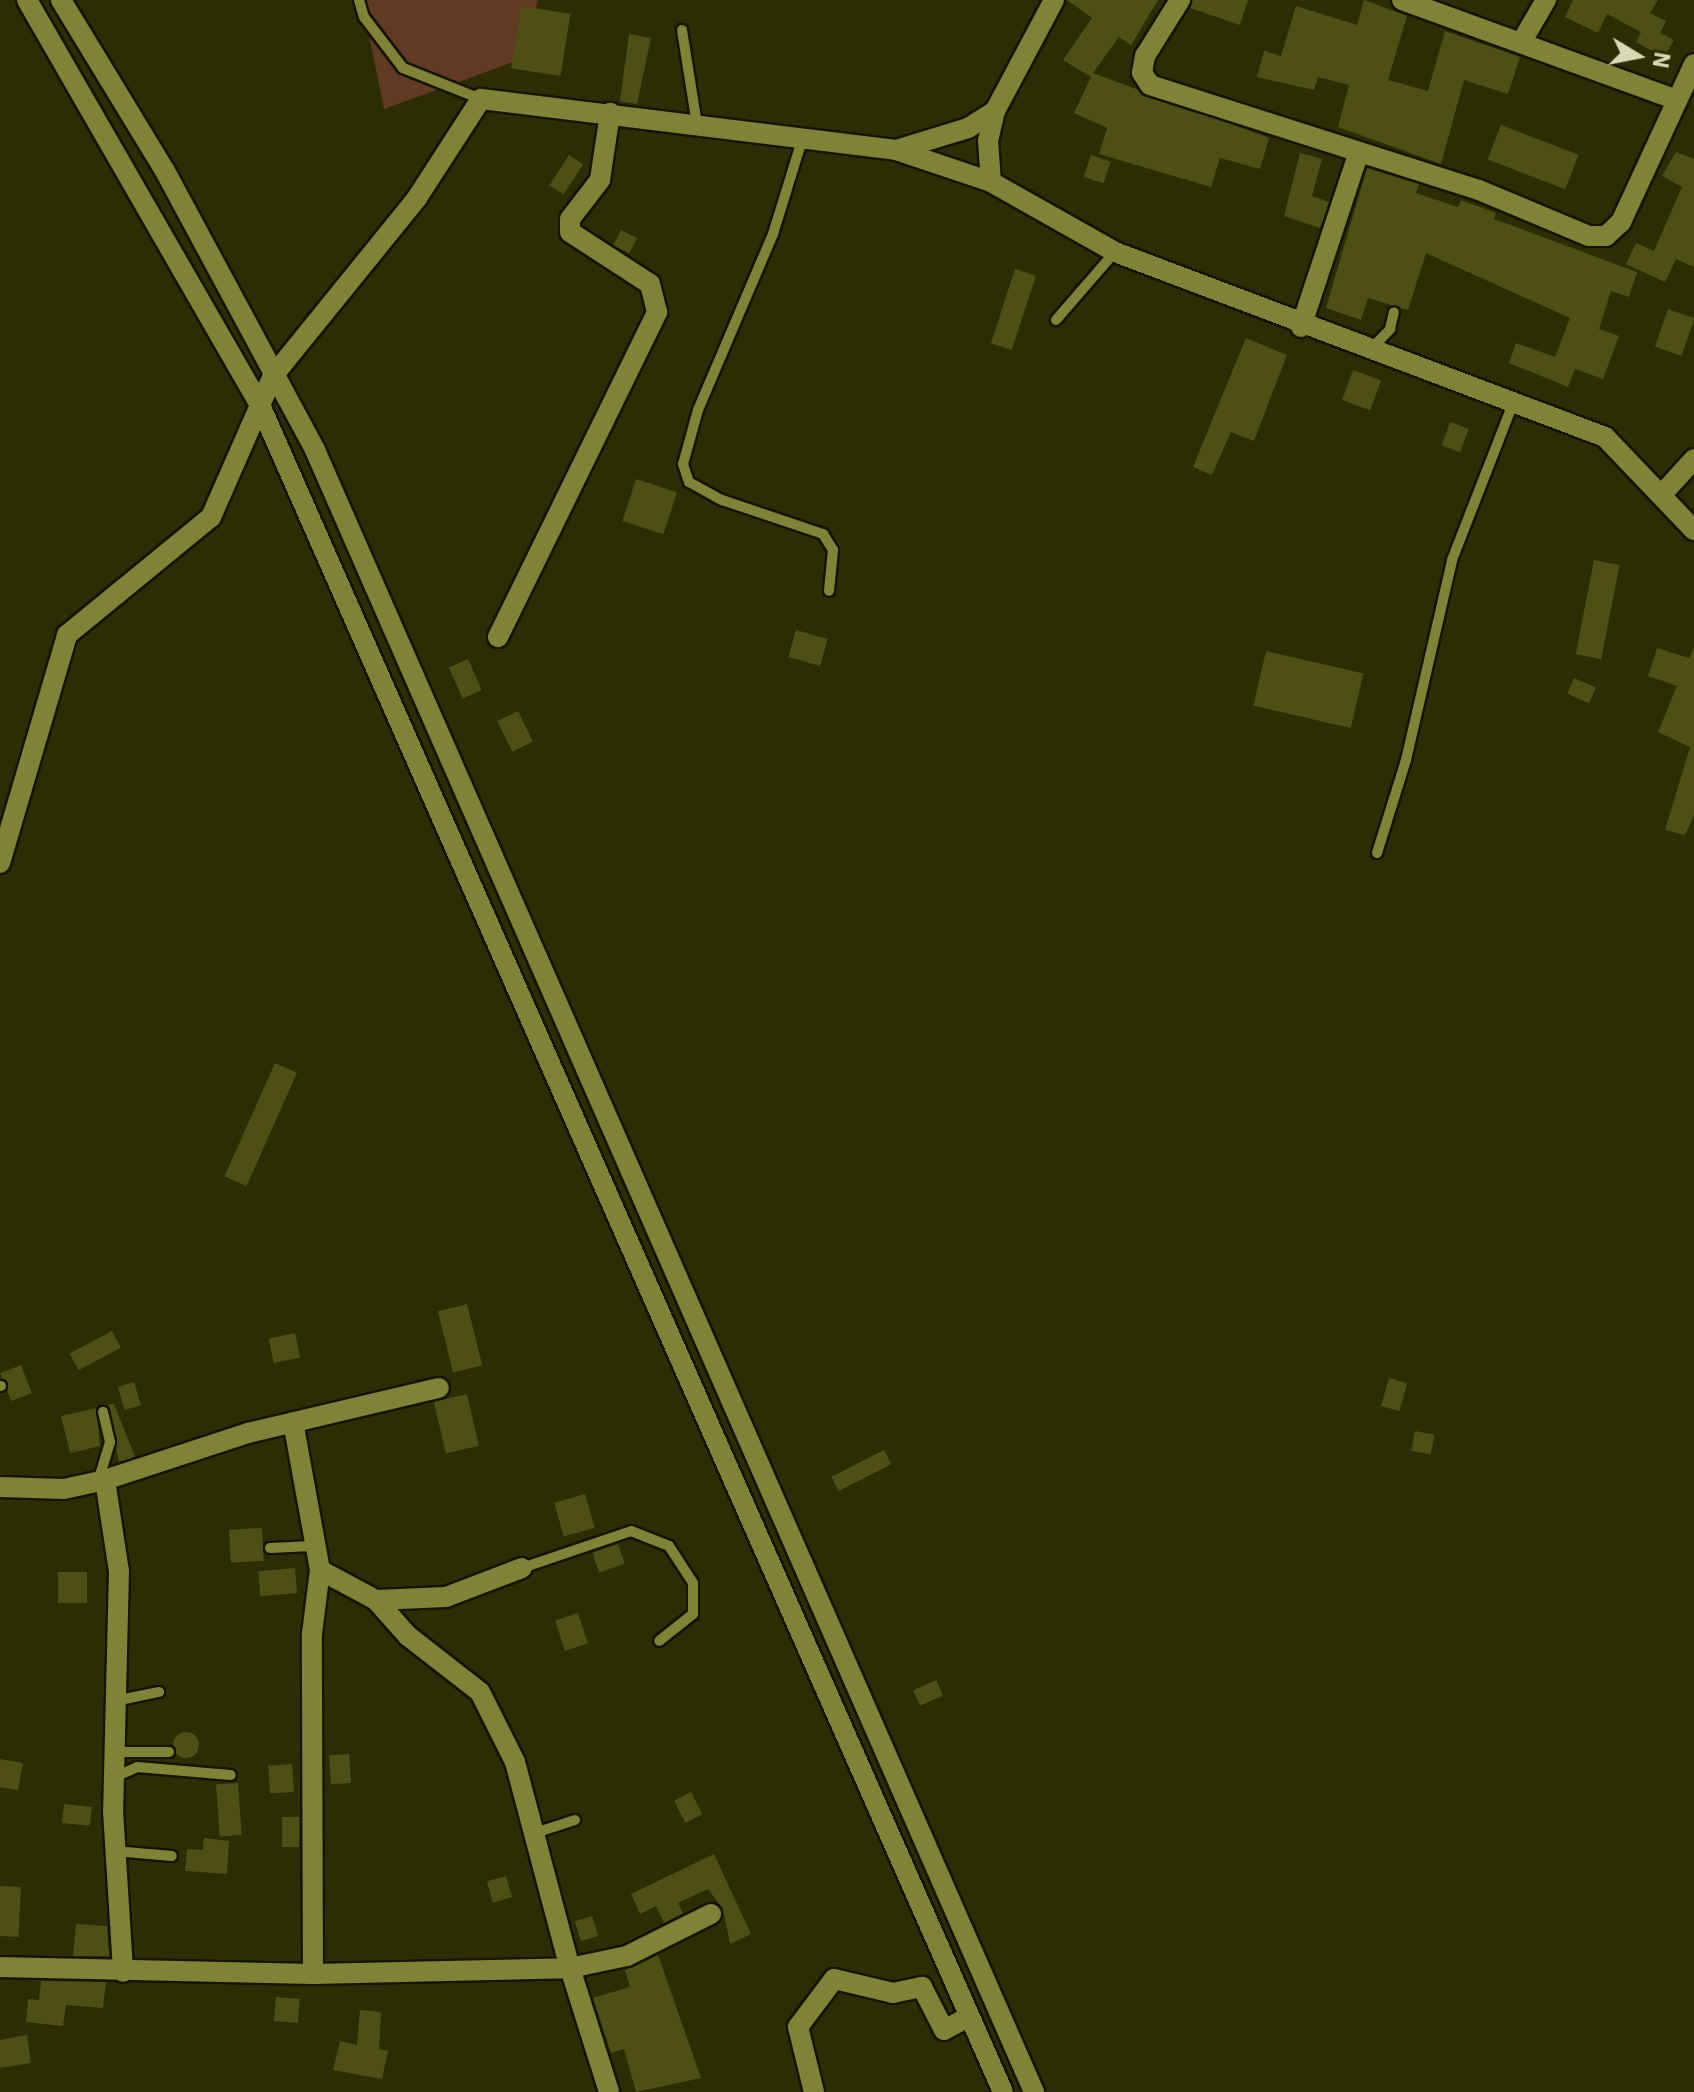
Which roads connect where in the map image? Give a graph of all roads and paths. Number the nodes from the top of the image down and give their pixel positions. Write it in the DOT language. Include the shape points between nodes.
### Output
graph roads {
  1 [pos="27,0"];
  2 [pos="61,0"];
  3 [pos="359,0"];
  4 [pos="1054,0"];
  5 [pos="1180,0"];
  6 [pos="1402,0"];
  7 [pos="1546,0"];
  8 [pos="682,30"];
  9 [pos="1522,41"];
  10 [pos="1694,64"];
  11 [pos="481,99"];
  12 [pos="1677,100"];
  13 [pos="995,111"];
  14 [pos="610,113"];
  15 [pos="697,125"];
  16 [pos="803,137"];
  17 [pos="896,150"];
  18 [pos="1358,155"];
  19 [pos="991,182"];
  20 [pos="1115,252"];
  21 [pos="1394,312"];
  22 [pos="1056,320"];
  23 [pos="1301,327"];
  24 [pos="1370,351"];
  25 [pos="273,376"];
  26 [pos="1514,401"];
  27 [pos="260,405"];
  28 [pos="1694,459"];
  29 [pos="1663,493"];
  30 [pos="1694,530"];
  31 [pos="829,591"];
  32 [pos="498,637"];
  33 [pos="1377,853"];
  34 [pos="0,863"];
  35 [pos="439,1388"];
  36 [pos="103,1412"];
  37 [pos="293,1422"];
  38 [pos="101,1481"];
  39 [pos="0,1487"];
  40 [pos="313,1546"];
  41 [pos="270,1548"];
  42 [pos="522,1568"];
  43 [pos="320,1570"];
  44 [pos="376,1600"];
  45 [pos="659,1641"];
  46 [pos="159,1692"];
  47 [pos="115,1701"];
  48 [pos="114,1752"];
  49 [pos="169,1752"];
  50 [pos="231,1775"];
  51 [pos="113,1778"];
  52 [pos="575,1820"];
  53 [pos="535,1833"];
  54 [pos="114,1851"];
  55 [pos="172,1856"];
  56 [pos="711,1914"];
  57 [pos="0,1967"];
  58 [pos="570,1968"];
  59 [pos="123,1972"];
  60 [pos="313,1974"];
  61 [pos="967,2018"];
  62 [pos="609,2092"];
  63 [pos="814,2092"];
  64 [pos="1003,2092"];
  65 [pos="1034,2092"];
  1 -- 27 [label="street"];
  2 -- 25 [label="street" via="165,171"];
  3 -- 11 [label="lane" via="364,17 403,68"];
  4 -- 13 [label="street"];
  5 -- 18 [label="street" via="1145,56 1142,73 1150,85"];
  6 -- 9 [label="street"];
  7 -- 9 [label="street"];
  8 -- 15 [label="lane"];
  9 -- 12 [label="street"];
  10 -- 12 [label="street"];
  11 -- 14 [label="street"];
  11 -- 25 [label="street" via="417,198"];
  12 -- 18 [label="street" via="1621,222 1606,236 1576,234 1479,190"];
  13 -- 17 [label="street" via="968,128"];
  13 -- 19 [label="street" via="988,141"];
  14 -- 15 [label="street"];
  14 -- 32 [label="street" via="600,180 570,219 570,232 650,284 657,312"];
  15 -- 16 [label="street"];
  16 -- 17 [label="street"];
  16 -- 31 [label="lane" via="773,234 698,410 683,464 689,482 722,500 823,534 833,550"];
  17 -- 19 [label="street"];
  18 -- 23 [label="street"];
  19 -- 20 [label="street"];
  20 -- 22 [label="lane"];
  20 -- 23 [label="street"];
  21 -- 24 [label="lane" via="1390,329"];
  23 -- 24 [label="street"];
  24 -- 26 [label="street"];
  25 -- 27 [label="street"];
  25 -- 65 [label="street" via="315,450"];
  26 -- 29 [label="street" via="1605,437"];
  26 -- 33 [label="lane" via="1452,560 1406,760"];
  27 -- 34 [label="street" via="211,517 67,635 28,751"];
  27 -- 61 [label="street"];
  28 -- 29 [label="street"];
  29 -- 30 [label="street"];
  35 -- 37 [label="street"];
  36 -- 38 [label="lane" via="110,1442"];
  37 -- 38 [label="street"];
  37 -- 40 [label="street"];
  38 -- 39 [label="street" via="64,1489"];
  38 -- 47 [label="street" via="119,1571"];
  40 -- 41 [label="lane"];
  40 -- 43 [label="street"];
  42 -- 44 [label="street" via="446,1597"];
  42 -- 45 [label="lane" via="631,1531 669,1546 693,1583 693,1614"];
  43 -- 44 [label="street"];
  43 -- 60 [label="street" via="312,1634"];
  44 -- 53 [label="street" via="408,1636 480,1692 515,1762"];
  46 -- 47 [label="lane"];
  47 -- 48 [label="street"];
  48 -- 49 [label="lane"];
  48 -- 51 [label="street"];
  50 -- 51 [label="lane" via="137,1767"];
  51 -- 54 [label="street"];
  52 -- 53 [label="lane"];
  53 -- 58 [label="street"];
  54 -- 55 [label="lane"];
  54 -- 59 [label="street"];
  56 -- 58 [label="street" via="627,1956"];
  57 -- 59 [label="street"];
  58 -- 60 [label="street"];
  58 -- 62 [label="street"];
  59 -- 60 [label="street"];
  61 -- 63 [label="street" via="944,2030 922,1987 893,1993 834,1979 798,2027"];
  61 -- 64 [label="street"];
}
